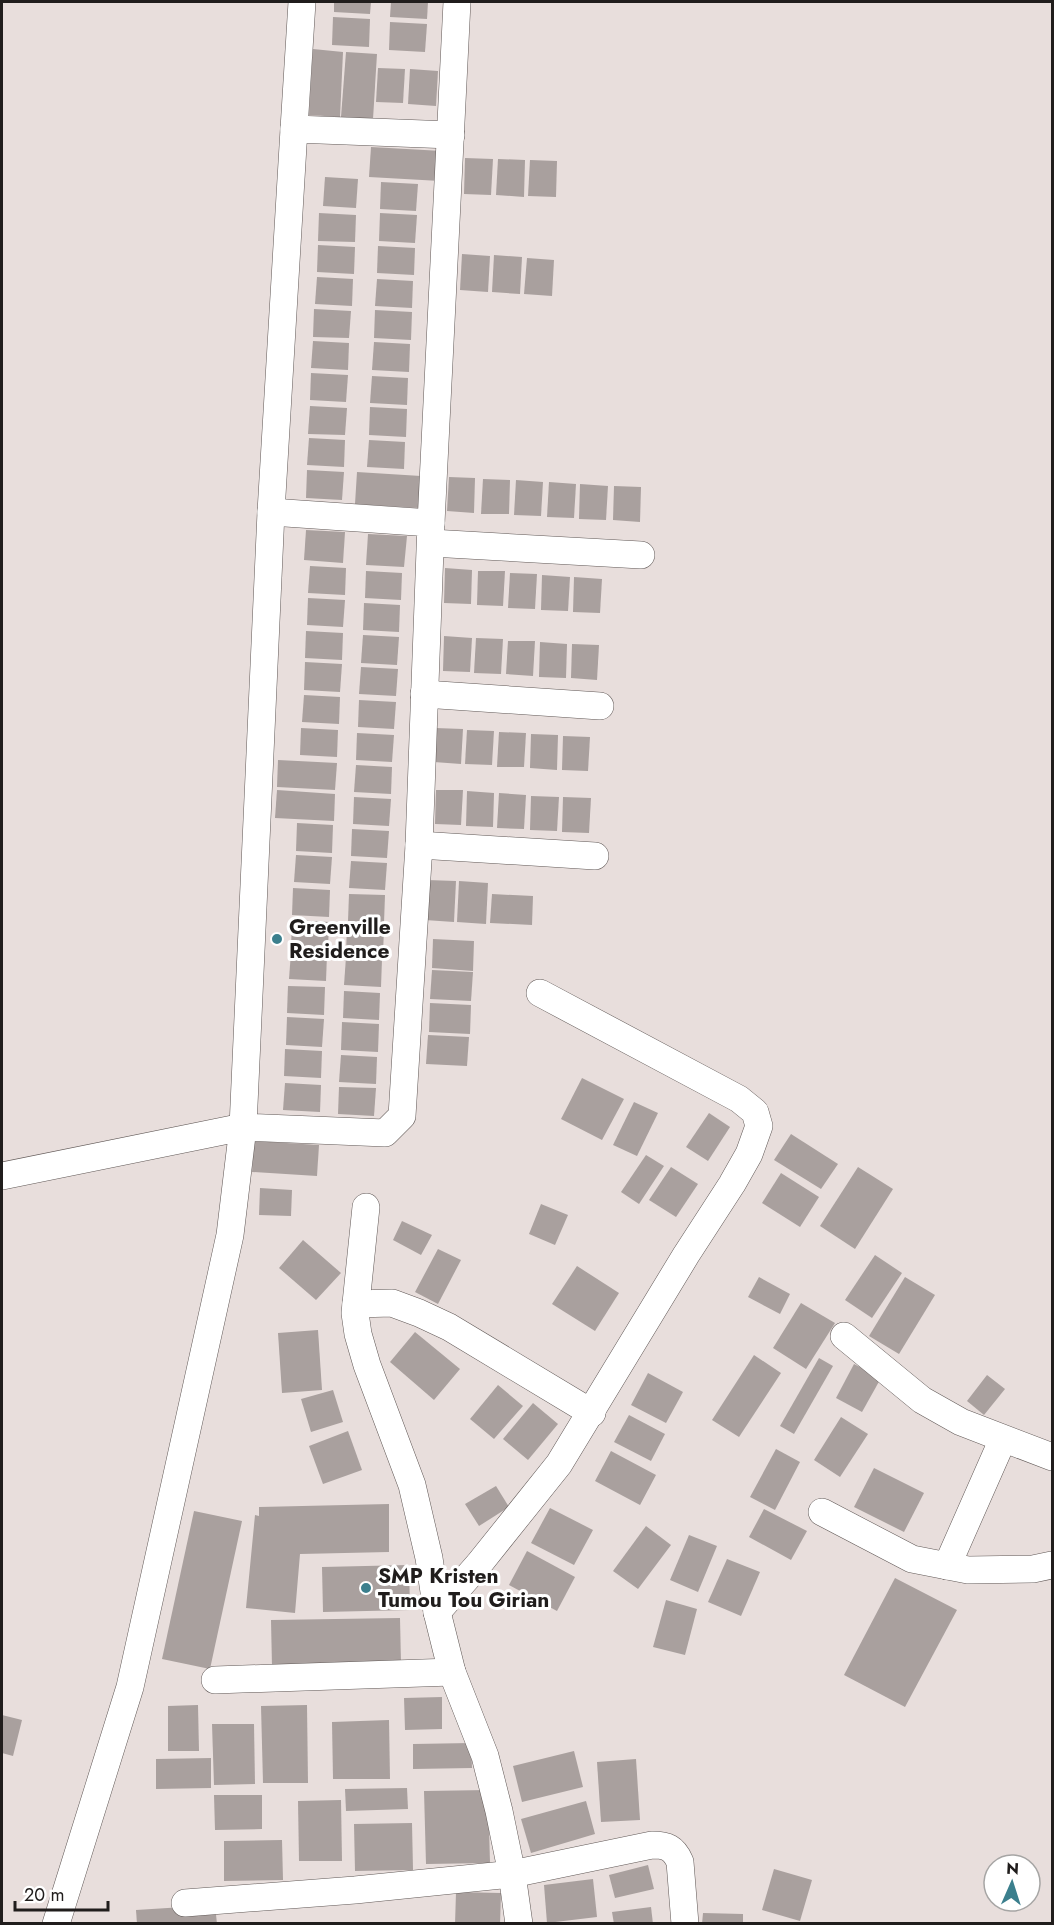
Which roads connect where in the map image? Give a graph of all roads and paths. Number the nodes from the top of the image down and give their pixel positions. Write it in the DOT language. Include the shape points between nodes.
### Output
graph roads {
  1 [pos="302,2"];
  2 [pos="457,2"];
  3 [pos="294,129"];
  4 [pos="451,135"];
  5 [pos="271,512"];
  6 [pos="431,533"];
  7 [pos="641,555"];
  8 [pos="424,694"];
  9 [pos="600,706"];
  10 [pos="419,845"];
  11 [pos="596,856"];
  12 [pos="540,993"];
  13 [pos="243,1127"];
  14 [pos="2,1176"];
  15 [pos="366,1207"];
  16 [pos="356,1304"];
  17 [pos="844,1336"];
  18 [pos="592,1413"];
  19 [pos="1003,1439"];
  20 [pos="1053,1457"];
  21 [pos="822,1512"];
  22 [pos="1053,1565"];
  23 [pos="947,1566"];
  24 [pos="437,1612"];
  25 [pos="452,1672"];
  26 [pos="215,1680"];
  27 [pos="512,1874"];
  28 [pos="185,1903"];
  29 [pos="56,1923"];
  30 [pos="519,1923"];
  31 [pos="685,1923"];
  1 -- 3 [label="street"];
  2 -- 4 [label="street"];
  3 -- 4 [label="street"];
  3 -- 5 [label="street"];
  4 -- 6 [label="street"];
  5 -- 6 [label="street"];
  5 -- 13 [label="street"];
  6 -- 7 [label="street"];
  6 -- 8 [label="street"];
  8 -- 9 [label="street"];
  8 -- 10 [label="street"];
  10 -- 11 [label="street"];
  10 -- 13 [label="street" via="402,1116 385,1133"];
  12 -- 18 [label="street" via="739,1099 755,1112 759,1126 749,1154"];
  13 -- 14 [label="street"];
  13 -- 29 [label="street" via="230,1235 130,1687"];
  15 -- 16 [label="street"];
  16 -- 18 [label="street" via="392,1303 419,1313"];
  16 -- 24 [label="street" via="358,1335 367,1365 412,1485"];
  17 -- 19 [label="street" via="922,1400"];
  18 -- 24 [label="street" via="560,1464"];
  19 -- 20 [label="street"];
  19 -- 23 [label="street"];
  21 -- 23 [label="street" via="912,1559"];
  22 -- 23 [label="street" via="968,1570"];
  24 -- 25 [label="street"];
  25 -- 26 [label="street"];
  25 -- 27 [label="street" via="485,1756"];
  27 -- 28 [label="street"];
  27 -- 30 [label="street"];
  27 -- 31 [label="street" via="667,1845 677,1853 680,1862"];
}
